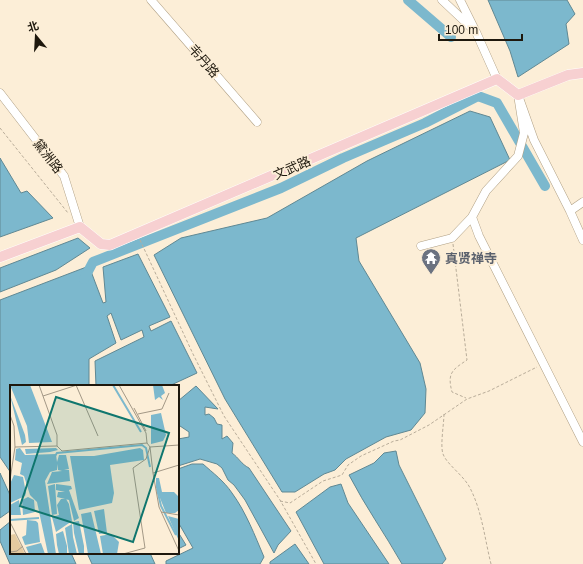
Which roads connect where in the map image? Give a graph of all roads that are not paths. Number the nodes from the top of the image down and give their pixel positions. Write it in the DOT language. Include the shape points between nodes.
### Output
graph roads {
  1 [pos="151,0"];
  2 [pos="442,0"];
  3 [pos="460,0"];
  4 [pos="476,32"];
  5 [pos="583,73"];
  6 [pos="497,79"];
  7 [pos="0,93"];
  8 [pos="518,95"];
  9 [pos="257,122"];
  10 [pos="583,202"];
  11 [pos="570,211"];
  12 [pos="472,217"];
  13 [pos="80,228"];
  14 [pos="583,240"];
  15 [pos="421,246"];
  16 [pos="0,257"];
  17 [pos="583,442"];
  1 -- 9 [label="street, 韦丹路"];
  2 -- 4 [label="street"];
  3 -- 4 [label="street"];
  4 -- 6 [label="street"];
  5 -- 8 [label="main road" via="568,75"];
  6 -- 8 [label="main road"];
  6 -- 13 [label="main road, 文武路" via="124,241 110,245 101,244"];
  7 -- 13 [label="street, 黛洲路" via="64,176"];
  8 -- 11 [label="street" via="534,140"];
  8 -- 12 [label="street" via="524,133 518,156 486,191"];
  10 -- 11 [label="street"];
  11 -- 14 [label="street"];
  12 -- 15 [label="street" via="452,238"];
  12 -- 17 [label="street" via="479,236"];
  13 -- 16 [label="main road"];
}
